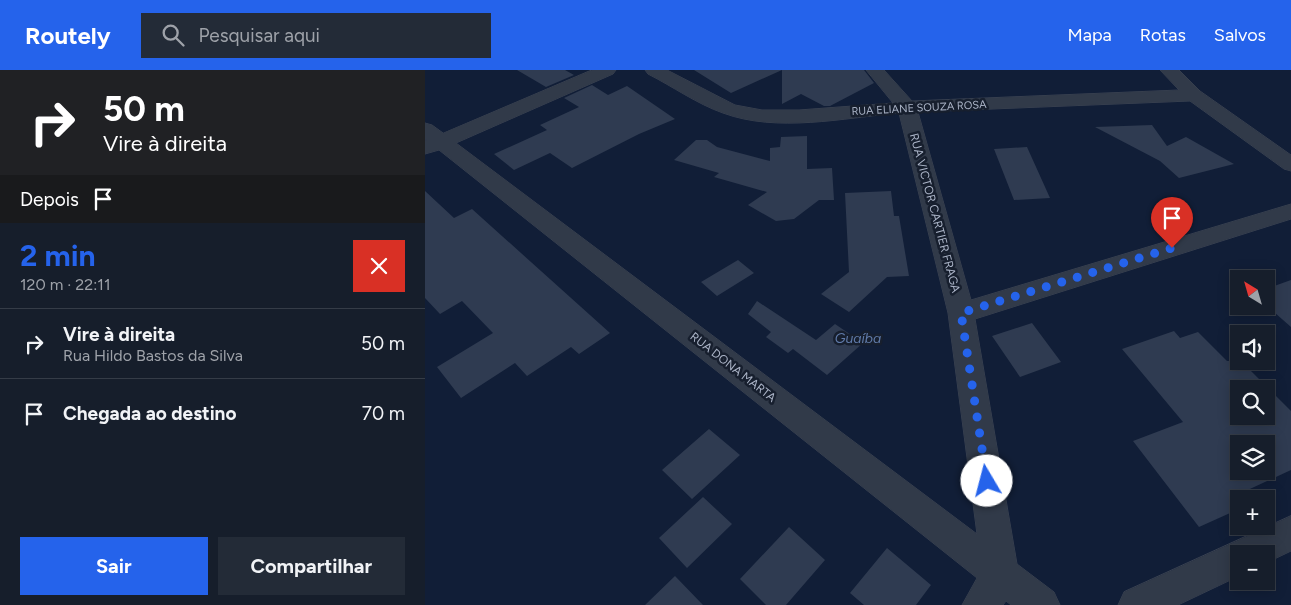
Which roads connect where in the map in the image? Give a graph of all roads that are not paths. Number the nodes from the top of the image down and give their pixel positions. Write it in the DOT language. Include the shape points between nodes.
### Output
graph roads {
  1 [pos="607,70"];
  2 [pos="654,70"];
  3 [pos="875,70"];
  4 [pos="1169,70"];
  5 [pos="1193,95"];
  6 [pos="907,107"];
  7 [pos="430,140"];
  8 [pos="1291,165"];
  9 [pos="1291,211"];
  10 [pos="961,313"];
  11 [pos="1291,533"];
  12 [pos="1265,545"];
  13 [pos="1230,561"];
  14 [pos="1001,575"];
  15 [pos="981,605"];
  16 [pos="1041,605"];
  17 [pos="1137,605"];
  1 -- 7 [label="street"];
  2 -- 6 [label="street, RUA ELIANE SOUZA ROSA" via="729,109 762,116"];
  3 -- 6 [label="street, RUA VICTOR CARTIER FRAGA"];
  4 -- 5 [label="street"];
  5 -- 6 [label="street, RUA ELIANE SOUZA ROSA"];
  5 -- 8 [label="street"];
  6 -- 10 [label="street, RUA VICTOR CARTIER FRAGA"];
  7 -- 14 [label="street, RUA DONA MARTA"];
  9 -- 10 [label="street"];
  10 -- 14 [label="street, RUA VICTOR CARTIER FRAGA"];
  11 -- 12 [label="street"];
  13 -- 17 [label="street"];
  14 -- 15 [label="street"];
  14 -- 16 [label="street, RUA DONA MARTA"];
}
